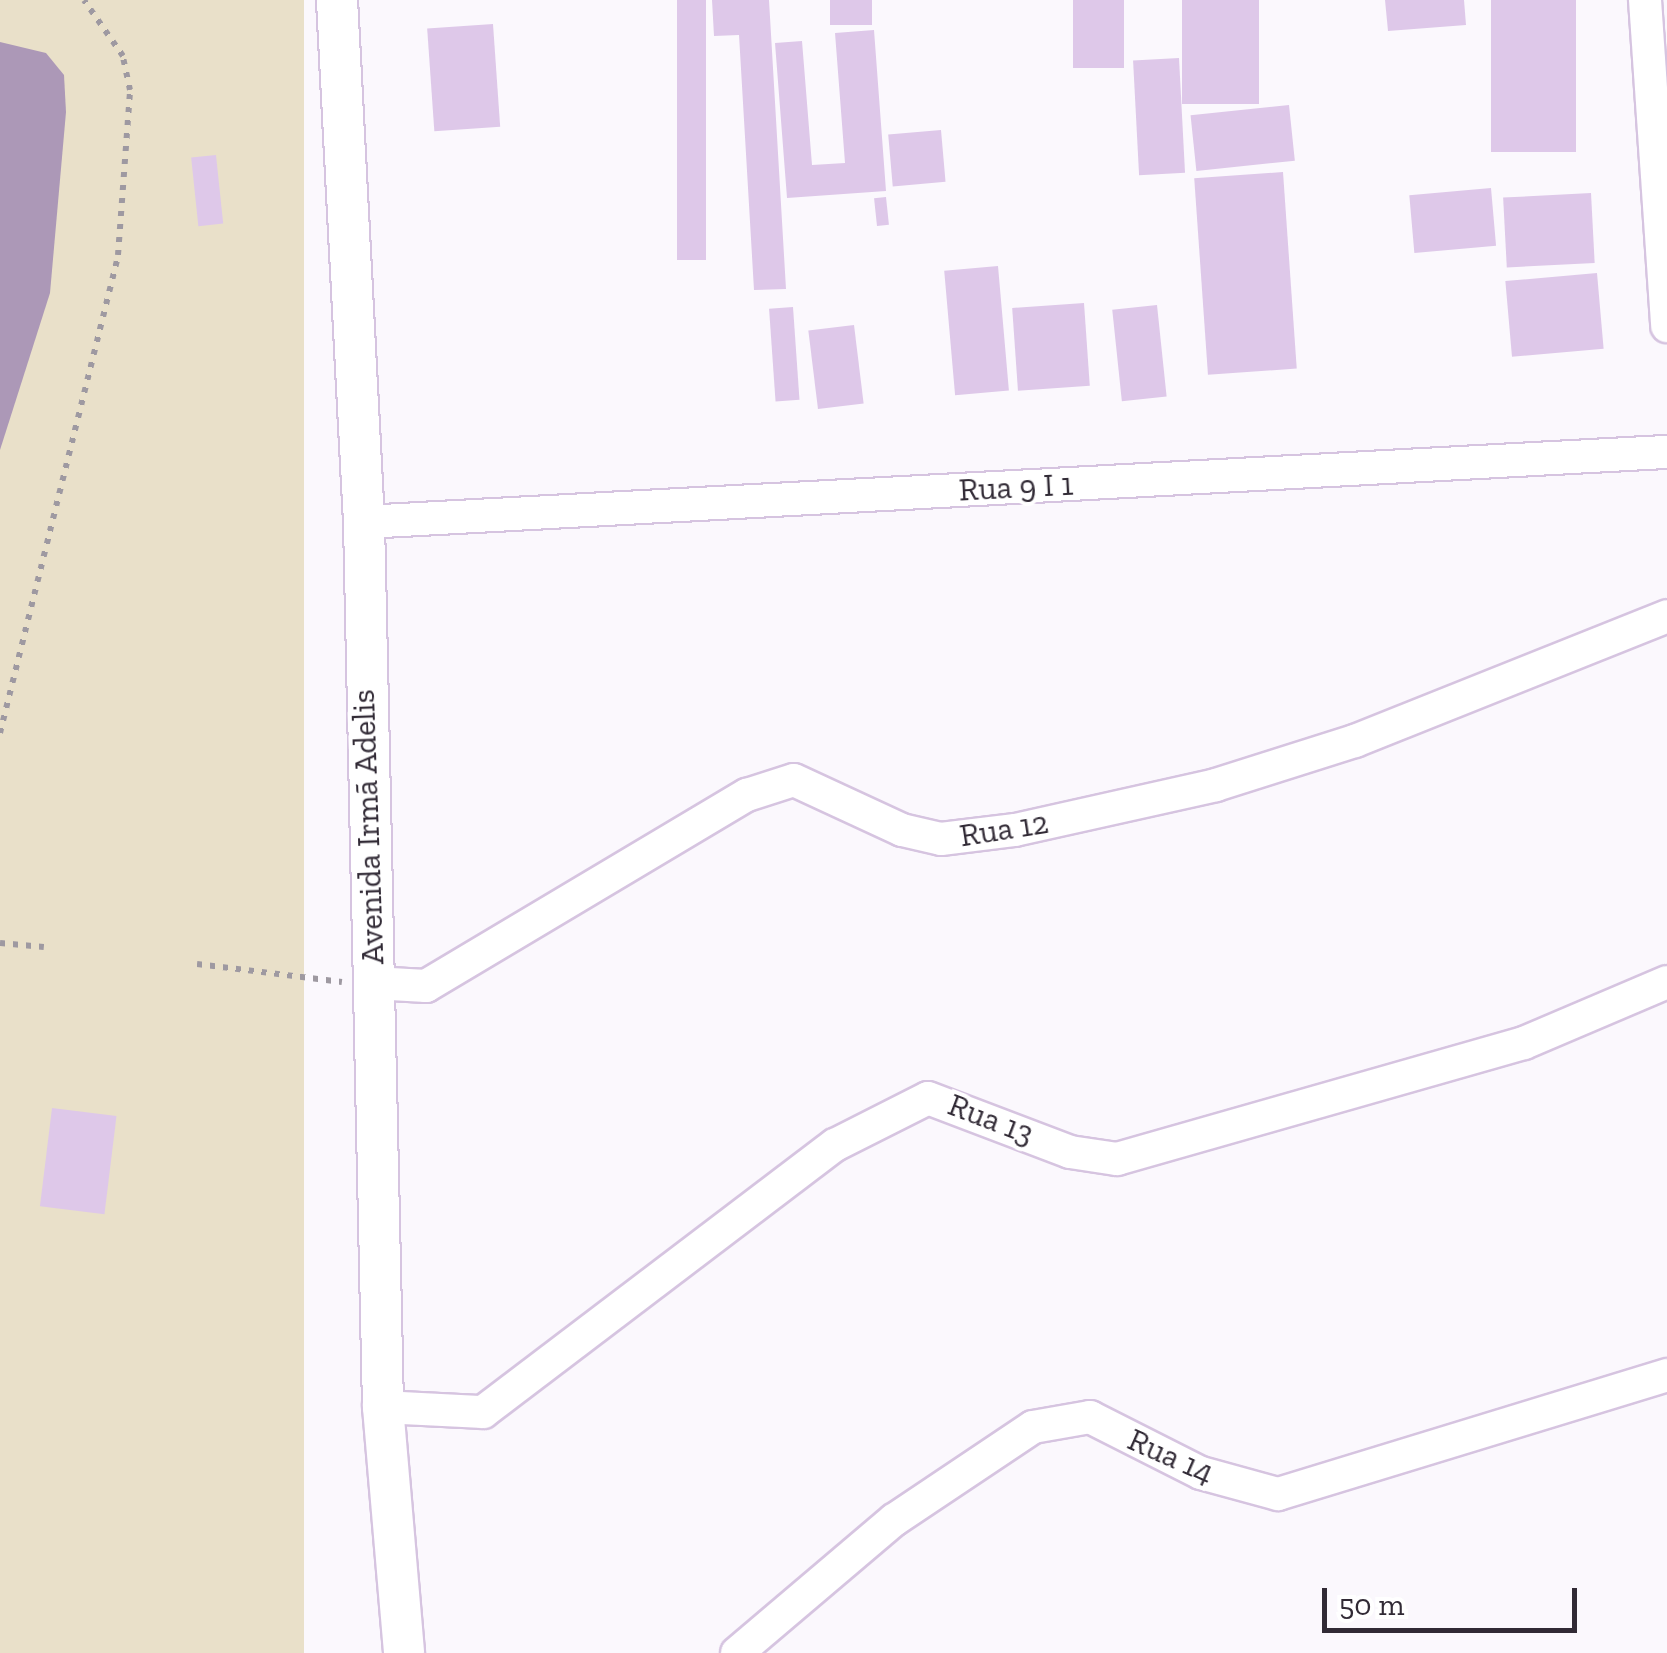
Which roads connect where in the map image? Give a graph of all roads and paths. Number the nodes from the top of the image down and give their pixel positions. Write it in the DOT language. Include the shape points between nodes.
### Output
graph roads {
  1 [pos="84,0"];
  2 [pos="337,0"];
  3 [pos="1644,0"];
  4 [pos="1667,326"];
  5 [pos="1667,452"];
  6 [pos="364,522"];
  7 [pos="1667,616"];
  8 [pos="0,733"];
  9 [pos="0,943"];
  10 [pos="44,947"];
  11 [pos="197,964"];
  12 [pos="1667,982"];
  13 [pos="374,983"];
  14 [pos="1667,1375"];
  15 [pos="384,1407"];
  16 [pos="404,1653"];
  17 [pos="737,1653"];
  1 -- 8 [label="path" via="123,56 130,90 120,240"];
  2 -- 6 [label="street, Avenida Irmã Adelis"];
  3 -- 4 [label="street"];
  5 -- 6 [label="street, Rua 9 I 1"];
  6 -- 13 [label="street, Avenida Irmã Adelis"];
  7 -- 13 [label="street, Rua 12" via="1355,740 1216,785 1015,830 941,839 902,830 842,794 794,780 747,795 426,986"];
  9 -- 10 [label="path"];
  11 -- 13 [label="path"];
  12 -- 15 [label="street, Rua 13" via="1506,1049 1117,1159 1070,1152 928,1098 836,1145 483,1412"];
  13 -- 15 [label="street, Avenida Irmã Adelis"];
  14 -- 17 [label="street, Rua 14" via="1278,1494 1201,1473 1090,1418 1033,1427 894,1520"];
  15 -- 16 [label="street, Avenida Irmã Adelis"];
}
